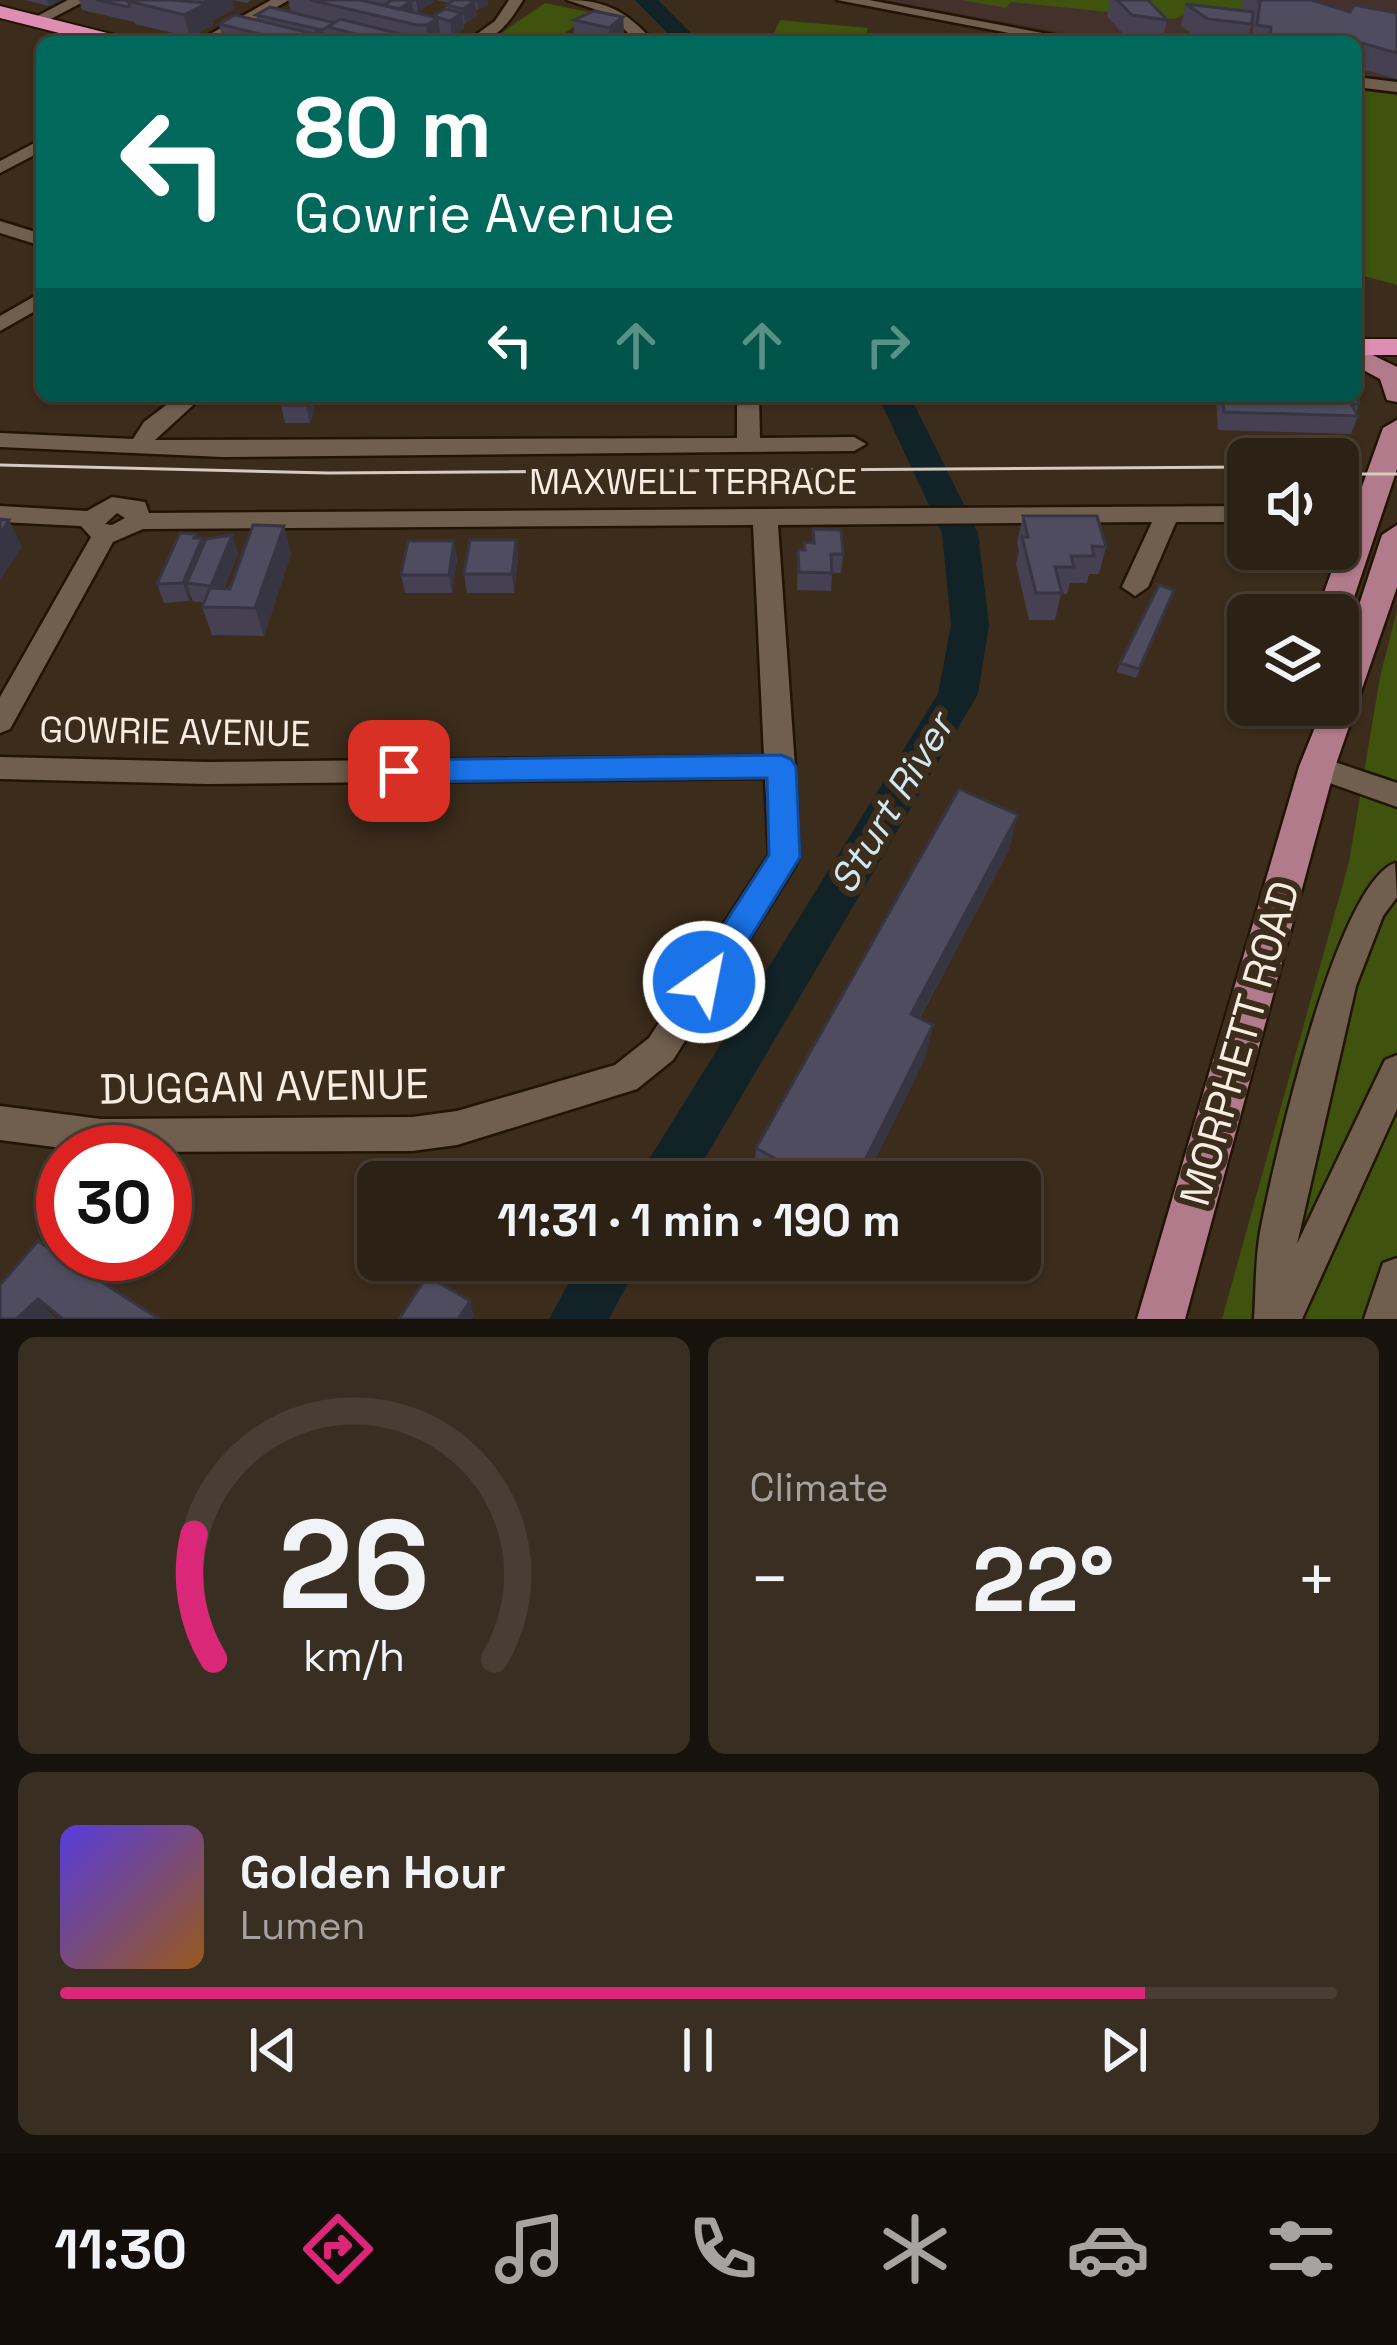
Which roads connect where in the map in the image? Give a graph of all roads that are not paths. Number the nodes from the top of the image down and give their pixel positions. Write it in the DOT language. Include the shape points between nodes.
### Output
graph roads {
  1 [pos="80,0"];
  2 [pos="282,0"];
  3 [pos="516,0"];
  4 [pos="844,0"];
  5 [pos="585,1"];
  6 [pos="0,12"];
  7 [pos="36,21"];
  8 [pos="0,28"];
  9 [pos="87,36"];
  10 [pos="215,36"];
  11 [pos="483,36"];
  12 [pos="640,36"];
  13 [pos="1048,36"];
  14 [pos="36,38"];
  15 [pos="1362,83"];
  16 [pos="1397,87"];
  17 [pos="36,147"];
  18 [pos="0,168"];
  19 [pos="0,227"];
  20 [pos="36,238"];
  21 [pos="36,302"];
  22 [pos="1397,323"];
  23 [pos="1362,324"];
  24 [pos="0,325"];
  25 [pos="1397,347"];
  26 [pos="1362,350"];
  27 [pos="1362,355"];
  28 [pos="1397,394"];
  29 [pos="184,402"];
  30 [pos="748,402"];
  31 [pos="1397,428"];
  32 [pos="0,440"];
  33 [pos="854,444"];
  34 [pos="749,445"];
  35 [pos="139,447"];
  36 [pos="1359,502"];
  37 [pos="0,514"];
  38 [pos="765,515"];
  39 [pos="1227,515"];
  40 [pos="1167,516"];
  41 [pos="98,527"];
  42 [pos="1397,535"];
  43 [pos="1135,587"];
  44 [pos="0,722"];
  45 [pos="1319,726"];
  46 [pos="781,767"];
  47 [pos="1317,767"];
  48 [pos="0,768"];
  49 [pos="1397,796"];
  50 [pos="1394,876"];
  51 [pos="1397,1071"];
  52 [pos="0,1124"];
  53 [pos="1397,1277"];
  54 [pos="1161,1319"];
  55 [pos="1278,1319"];
  56 [pos="1384,1319"];
  1 -- 7 [label="street"];
  2 -- 10 [label="street"];
  3 -- 11 [label="street"];
  4 -- 13 [label="street"];
  5 -- 12 [label="street" via="614,11"];
  6 -- 7 [label="highway"];
  7 -- 9 [label="highway"];
  8 -- 14 [label="highway"];
  15 -- 16 [label="street"];
  17 -- 18 [label="street"];
  19 -- 20 [label="street"];
  21 -- 24 [label="street"];
  22 -- 23 [label="highway"];
  25 -- 26 [label="highway"];
  27 -- 28 [label="main road" via="1392,375"];
  29 -- 35 [label="street"];
  30 -- 34 [label="street"];
  31 -- 36 [label="main road"];
  32 -- 35 [label="street"];
  33 -- 34 [label="street"];
  34 -- 35 [label="street"];
  37 -- 41 [label="street"];
  38 -- 40 [label="street, MAXWELL TERRACE"];
  38 -- 41 [label="street, MAXWELL TERRACE" via="138,520 136,508 121,504 104,508"];
  38 -- 46 [label="street, DUGGAN AVENUE"];
  39 -- 40 [label="street, MAXWELL TERRACE"];
  40 -- 43 [label="street"];
  41 -- 44 [label="street"];
  42 -- 47 [label="main road, MORPHETT ROAD"];
  45 -- 47 [label="main road, MORPHETT ROAD"];
  46 -- 48 [label="street, GOWRIE AVENUE"];
  46 -- 52 [label="street, DUGGAN AVENUE" via="784,857 661,1049 625,1078 412,1134 100,1136"];
  47 -- 49 [label="street"];
  47 -- 54 [label="main road, MORPHETT ROAD"];
  50 -- 55 [label="street" via="1370,909 1339,986 1279,1231"];
  51 -- 55 [label="street"];
  53 -- 56 [label="street"];
}
